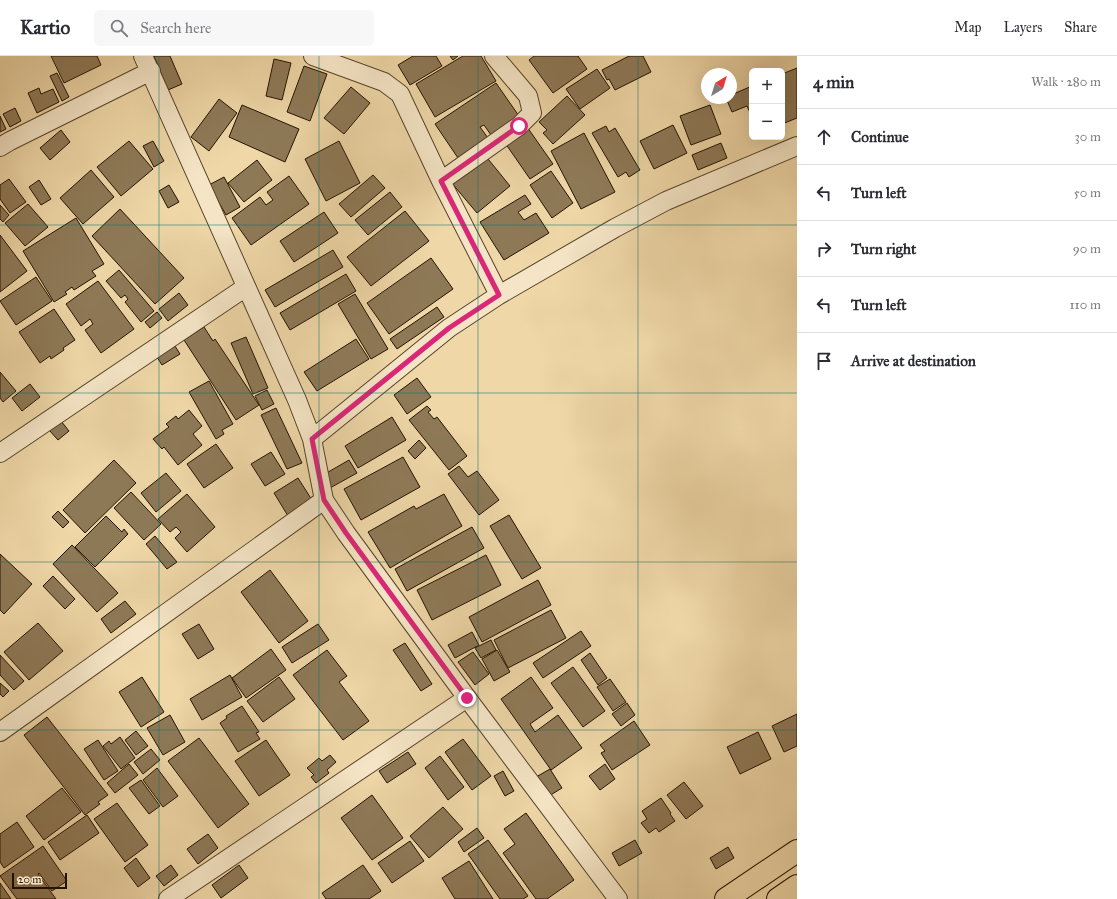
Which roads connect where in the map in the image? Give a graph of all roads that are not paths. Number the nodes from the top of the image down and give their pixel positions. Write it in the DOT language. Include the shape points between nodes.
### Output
graph roads {
  1 [pos="313,56"];
  2 [pos="494,56"];
  3 [pos="147,64"];
  4 [pos="797,146"];
  5 [pos="0,147"];
  6 [pos="441,181"];
  7 [pos="246,287"];
  8 [pos="499,295"];
  9 [pos="312,439"];
  10 [pos="0,453"];
  11 [pos="324,500"];
  12 [pos="467,698"];
  13 [pos="0,732"];
  14 [pos="797,851"];
  15 [pos="797,886"];
  16 [pos="168,899"];
  17 [pos="618,899"];
  18 [pos="726,899"];
  19 [pos="778,899"];
  1 -- 6 [label="street" via="384,82 400,94"];
  2 -- 6 [label="street" via="528,96 532,113 519,126"];
  3 -- 5 [label="street"];
  3 -- 7 [label="street"];
  4 -- 8 [label="street" via="666,202 615,228"];
  6 -- 8 [label="street"];
  7 -- 9 [label="street"];
  7 -- 10 [label="street"];
  8 -- 9 [label="street" via="449,328"];
  9 -- 11 [label="street"];
  11 -- 12 [label="street"];
  11 -- 13 [label="street"];
  12 -- 16 [label="street"];
  12 -- 17 [label="street"];
  14 -- 18 [label="main road"];
  15 -- 19 [label="main road"];
}
